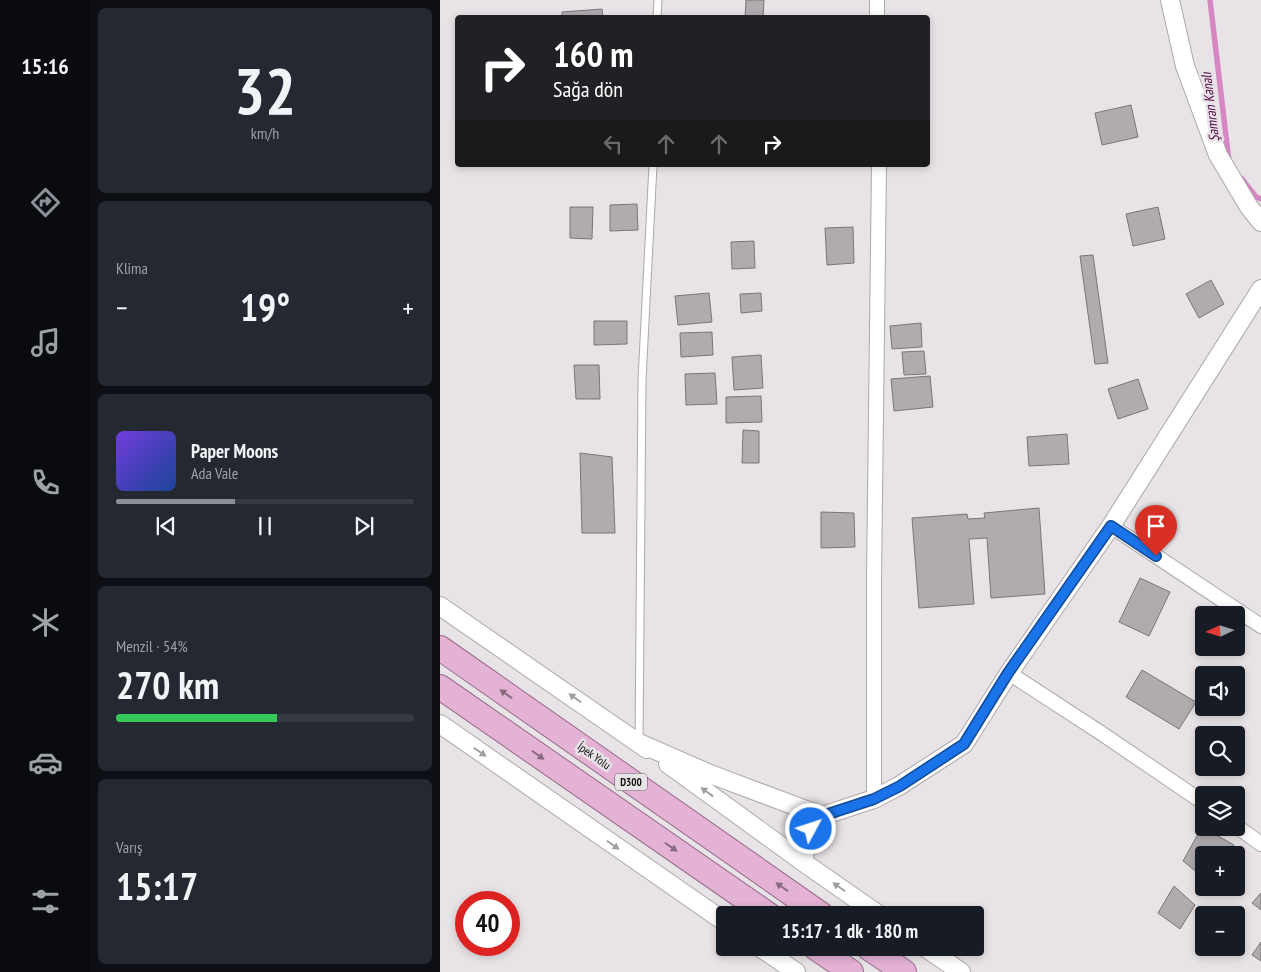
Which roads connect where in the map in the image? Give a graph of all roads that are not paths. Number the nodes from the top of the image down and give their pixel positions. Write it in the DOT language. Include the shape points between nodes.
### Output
graph roads {
  1 [pos="658,0"];
  2 [pos="877,0"];
  3 [pos="1170,0"];
  4 [pos="658,15"];
  5 [pos="877,15"];
  6 [pos="652,167"];
  7 [pos="879,167"];
  8 [pos="1261,222"];
  9 [pos="1261,289"];
  10 [pos="1111,526"];
  11 [pos="440,606"];
  12 [pos="1261,626"];
  13 [pos="440,648"];
  14 [pos="1008,673"];
  15 [pos="440,687"];
  16 [pos="440,724"];
  17 [pos="639,743"];
  18 [pos="1195,797"];
  19 [pos="874,799"];
  20 [pos="822,816"];
  21 [pos="1245,832"];
  22 [pos="1261,844"];
  23 [pos="803,862"];
  24 [pos="756,906"];
  25 [pos="809,906"];
  26 [pos="866,906"];
  27 [pos="716,916"];
  28 [pos="773,956"];
  29 [pos="828,956"];
  30 [pos="881,956"];
  31 [pos="938,956"];
  32 [pos="796,972"];
  33 [pos="851,972"];
  34 [pos="904,972"];
  35 [pos="961,972"];
  1 -- 4 [label="lane"];
  2 -- 5 [label="street"];
  3 -- 8 [label="street" via="1185,66 1218,154"];
  6 -- 17 [label="lane" via="642,380"];
  7 -- 19 [label="street"];
  9 -- 10 [label="street"];
  10 -- 12 [label="street"];
  10 -- 14 [label="street"];
  17 -- 11 [label="street, one-way"];
  25 -- 13 [label="highway, İpek Yolu / D300, one-way"];
  14 -- 18 [label="street"];
  14 -- 19 [label="street" via="964,744"];
  15 -- 24 [label="highway, D300, one-way"];
  16 -- 27 [label="street, one-way"];
  17 -- 20 [label="street"];
  23 -- 17 [label="street, one-way"];
  19 -- 20 [label="street"];
  20 -- 23 [label="street" via="811,829"];
  21 -- 22 [label="street"];
  26 -- 23 [label="street, one-way"];
  28 -- 32 [label="street"];
  29 -- 33 [label="highway"];
  30 -- 34 [label="highway"];
  31 -- 35 [label="street"];
}
